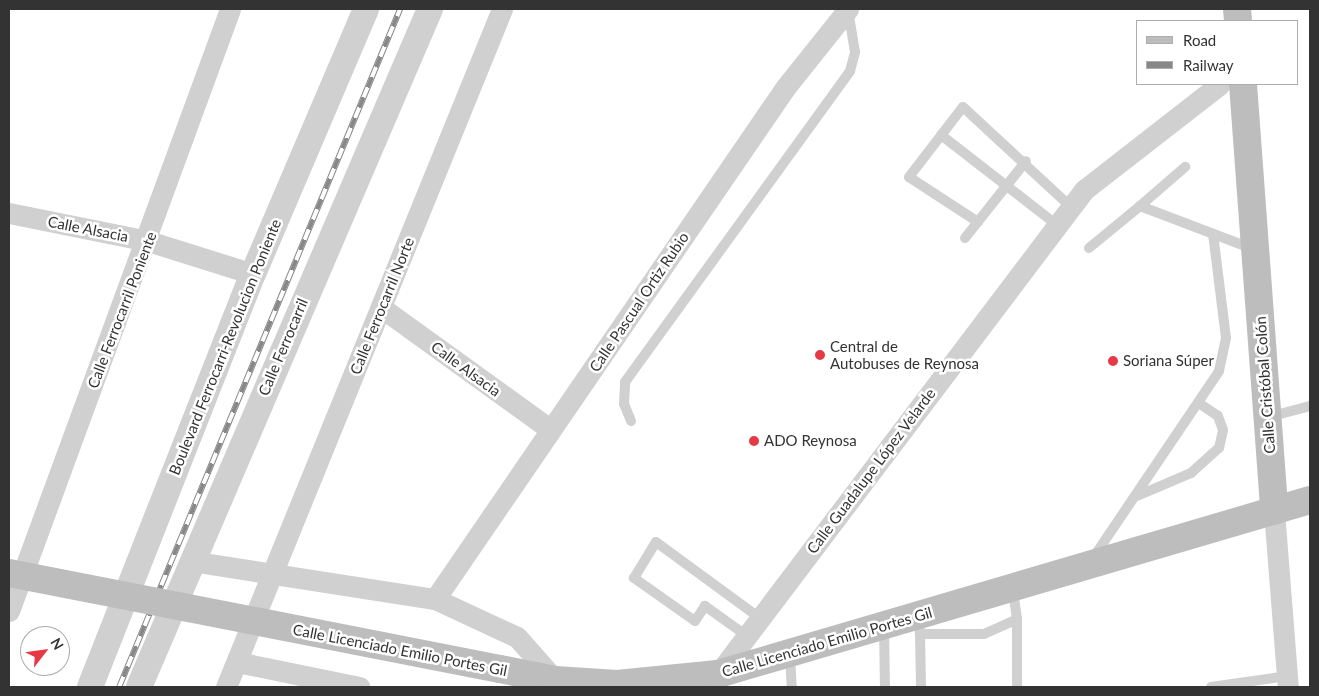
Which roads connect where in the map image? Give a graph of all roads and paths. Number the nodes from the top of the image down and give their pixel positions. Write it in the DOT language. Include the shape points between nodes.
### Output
graph roads {
  1 [pos="230,9"];
  2 [pos="366,9"];
  3 [pos="430,9"];
  4 [pos="502,9"];
  5 [pos="848,9"];
  6 [pos="1219,85"];
  7 [pos="1243,85"];
  8 [pos="941,135"];
  9 [pos="1026,161"];
  10 [pos="1185,168"];
  11 [pos="1004,188"];
  12 [pos="1140,206"];
  13 [pos="1071,207"];
  14 [pos="9,213"];
  15 [pos="978,222"];
  16 [pos="1057,225"];
  17 [pos="1213,234"];
  18 [pos="965,238"];
  19 [pos="148,241"];
  20 [pos="1089,248"];
  21 [pos="1256,250"];
  22 [pos="253,274"];
  23 [pos="382,308"];
  24 [pos="1199,403"];
  25 [pos="1310,406"];
  26 [pos="1268,417"];
  27 [pos="631,421"];
  28 [pos="551,430"];
  29 [pos="1136,496"];
  30 [pos="1310,500"];
  31 [pos="1274,511"];
  32 [pos="191,561"];
  33 [pos="1088,565"];
  34 [pos="9,573"];
  35 [pos="274,576"];
  36 [pos="1012,588"];
  37 [pos="435,599"];
  38 [pos="9,610"];
  39 [pos="760,618"];
  40 [pos="1017,619"];
  41 [pos="919,625"];
  42 [pos="884,626"];
  43 [pos="747,636"];
  44 [pos="790,653"];
  45 [pos="237,662"];
  46 [pos="718,674"];
  47 [pos="1287,681"];
  48 [pos="555,684"];
  49 [pos="1253,684"];
  50 [pos="90,687"];
  51 [pos="139,687"];
  52 [pos="226,687"];
  53 [pos="359,687"];
  54 [pos="792,687"];
  55 [pos="884,687"];
  56 [pos="921,687"];
  57 [pos="1017,687"];
  58 [pos="1211,687"];
  1 -- 19 [label="street, Calle Ferrocarril Poniente"];
  2 -- 22 [label="street, Boulevard Ferrocarri-Revolucion Poniente"];
  3 -- 32 [label="street, Calle Ferrocarril"];
  4 -- 23 [label="street, Calle Ferrocarril Norte"];
  5 -- 27 [label="lane" via="854,52 850,71 624,382 624,404"];
  5 -- 28 [label="street, Calle Pascual Ortiz Rubio" via="785,88"];
  6 -- 13 [label="street, Calle Guadalupe López Velarde" via="1084,190"];
  7 -- 21 [label="main road, Calle Cristóbal Colón"];
  8 -- 9 [label="lane" via="963,107"];
  8 -- 11 [label="lane"];
  8 -- 15 [label="lane" via="909,177"];
  9 -- 11 [label="lane"];
  9 -- 13 [label="lane"];
  10 -- 12 [label="lane"];
  11 -- 15 [label="lane"];
  11 -- 16 [label="lane"];
  12 -- 17 [label="lane"];
  12 -- 20 [label="lane"];
  13 -- 16 [label="street, Calle Guadalupe López Velarde"];
  14 -- 19 [label="street, Calle Alsacia"];
  15 -- 18 [label="lane"];
  16 -- 39 [label="street, Calle Guadalupe López Velarde"];
  17 -- 21 [label="lane"];
  17 -- 24 [label="lane" via="1226,338 1219,371"];
  19 -- 22 [label="street, Calle Alsacia"];
  19 -- 38 [label="street, Calle Ferrocarril Poniente"];
  21 -- 26 [label="main road, Calle Cristóbal Colón"];
  22 -- 50 [label="street, Boulevard Ferrocarri-Revolucion Poniente"];
  23 -- 28 [label="street, Calle Alsacia"];
  23 -- 35 [label="street, Calle Ferrocarril Norte"];
  24 -- 29 [label="lane"];
  24 -- 29 [label="lane" via="1218,416 1223,430 1219,448 1191,472"];
  25 -- 26 [label="lane"];
  26 -- 31 [label="main road, Calle Cristóbal Colón"];
  28 -- 37 [label="street, Calle Pascual Ortiz Rubio"];
  29 -- 33 [label="lane"];
  30 -- 31 [label="main road, Calle Licenciado Emilio Portes Gil"];
  31 -- 33 [label="main road, Calle Licenciado Emilio Portes Gil"];
  31 -- 47 [label="street, Calle Cristóbal Colón"];
  32 -- 35 [label="street"];
  32 -- 51 [label="street, Calle Ferrocarril"];
  33 -- 36 [label="main road, Calle Licenciado Emilio Portes Gil"];
  34 -- 48 [label="main road, Calle Licenciado Emilio Portes Gil, bridge" via="500,669"];
  35 -- 37 [label="street"];
  35 -- 45 [label="street, Calle Ferrocarril Norte"];
  36 -- 40 [label="lane"];
  36 -- 41 [label="main road, Calle Licenciado Emilio Portes Gil"];
  37 -- 48 [label="street" via="517,637"];
  39 -- 43 [label="street, Calle Guadalupe López Velarde"];
  39 -- 43 [label="lane" via="656,542 634,578 695,622 705,606"];
  40 -- 41 [label="lane" via="984,634"];
  40 -- 57 [label="lane"];
  41 -- 42 [label="main road, Calle Licenciado Emilio Portes Gil"];
  41 -- 56 [label="lane"];
  42 -- 44 [label="main road, Calle Licenciado Emilio Portes Gil"];
  42 -- 55 [label="lane"];
  43 -- 46 [label="street, Calle Guadalupe López Velarde"];
  44 -- 46 [label="main road, Calle Licenciado Emilio Portes Gil"];
  44 -- 54 [label="lane"];
  45 -- 52 [label="street"];
  45 -- 53 [label="street"];
  46 -- 48 [label="main road, Calle Licenciado Emilio Portes Gil" via="617,684"];
  47 -- 49 [label="lane"];
  49 -- 58 [label="lane"];
}
